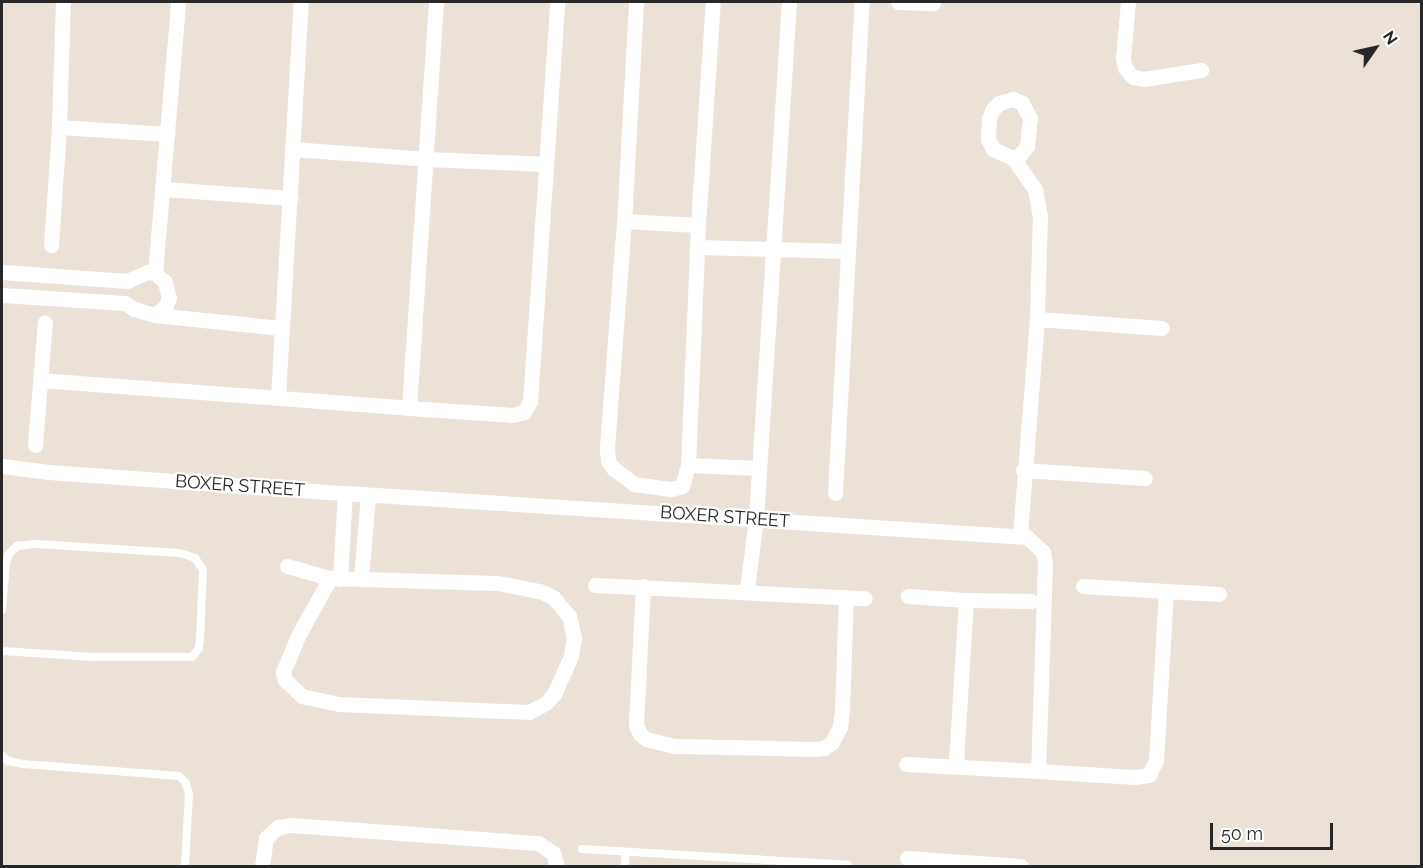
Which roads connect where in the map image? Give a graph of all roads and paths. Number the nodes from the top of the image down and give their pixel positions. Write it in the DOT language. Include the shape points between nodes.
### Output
graph roads {
  1 [pos="63,2"];
  2 [pos="178,2"];
  3 [pos="301,2"];
  4 [pos="436,2"];
  5 [pos="557,2"];
  6 [pos="636,2"];
  7 [pos="713,2"];
  8 [pos="789,2"];
  9 [pos="862,2"];
  10 [pos="898,2"];
  11 [pos="1128,2"];
  12 [pos="933,3"];
  13 [pos="1201,70"];
  14 [pos="59,127"];
  15 [pos="168,134"];
  16 [pos="292,148"];
  17 [pos="427,159"];
  18 [pos="1013,159"];
  19 [pos="546,164"];
  20 [pos="164,189"];
  21 [pos="291,198"];
  22 [pos="624,221"];
  23 [pos="698,225"];
  24 [pos="51,245"];
  25 [pos="697,247"];
  26 [pos="774,249"];
  27 [pos="848,251"];
  28 [pos="2,272"];
  29 [pos="155,273"];
  30 [pos="55,276"];
  31 [pos="2,295"];
  32 [pos="55,298"];
  33 [pos="155,315"];
  34 [pos="1037,319"];
  35 [pos="45,322"];
  36 [pos="280,328"];
  37 [pos="1162,328"];
  38 [pos="40,380"];
  39 [pos="278,397"];
  40 [pos="409,408"];
  41 [pos="35,445"];
  42 [pos="687,465"];
  43 [pos="2,466"];
  44 [pos="759,468"];
  45 [pos="1023,470"];
  46 [pos="49,472"];
  47 [pos="2,474"];
  48 [pos="1145,478"];
  49 [pos="345,493"];
  50 [pos="835,493"];
  51 [pos="368,495"];
  52 [pos="756,519"];
  53 [pos="1020,534"];
  54 [pos="287,566"];
  55 [pos="335,578"];
  56 [pos="361,579"];
  57 [pos="595,585"];
  58 [pos="1083,585"];
  59 [pos="643,586"];
  60 [pos="747,590"];
  61 [pos="1166,591"];
  62 [pos="1219,594"];
  63 [pos="908,596"];
  64 [pos="846,597"];
  65 [pos="865,598"];
  66 [pos="966,600"];
  67 [pos="1031,601"];
  68 [pos="2,610"];
  69 [pos="2,651"];
  70 [pos="2,756"];
  71 [pos="906,764"];
  72 [pos="956,765"];
  73 [pos="1038,771"];
  74 [pos="582,849"];
  75 [pos="626,852"];
  76 [pos="907,858"];
  77 [pos="948,864"];
  78 [pos="822,865"];
  79 [pos="848,866"];
  80 [pos="185,867"];
  81 [pos="262,867"];
  82 [pos="557,867"];
  83 [pos="625,867"];
  84 [pos="1021,867"];
  1 -- 14 [label="street"];
  2 -- 15 [label="street"];
  3 -- 16 [label="street"];
  4 -- 17 [label="street"];
  5 -- 19 [label="street"];
  6 -- 22 [label="street"];
  7 -- 23 [label="street"];
  8 -- 26 [label="street"];
  9 -- 27 [label="street"];
  10 -- 12 [label="street"];
  11 -- 13 [label="street" via="1123,58 1133,77 1144,79"];
  14 -- 15 [label="street"];
  14 -- 24 [label="street"];
  15 -- 20 [label="street"];
  16 -- 17 [label="street"];
  16 -- 21 [label="street"];
  17 -- 19 [label="street"];
  17 -- 40 [label="street"];
  18 -- 34 [label="street" via="1035,189 1039,202"];
  19 -- 40 [label="street" via="527,410 513,415"];
  20 -- 21 [label="street"];
  20 -- 29 [label="street"];
  21 -- 36 [label="street"];
  22 -- 23 [label="street"];
  22 -- 42 [label="street" via="607,458 620,476 656,489 682,486"];
  23 -- 25 [label="street"];
  25 -- 26 [label="street"];
  25 -- 42 [label="street"];
  26 -- 27 [label="street"];
  26 -- 44 [label="street"];
  27 -- 50 [label="street"];
  28 -- 30 [label="street"];
  29 -- 30 [label="street" via="147,272 127,281"];
  29 -- 33 [label="street" via="165,282 169,298"];
  30 -- 32 [label="street"];
  31 -- 32 [label="street"];
  32 -- 33 [label="street" via="125,303"];
  33 -- 36 [label="street"];
  34 -- 37 [label="street"];
  34 -- 45 [label="street"];
  35 -- 38 [label="street"];
  36 -- 39 [label="street"];
  38 -- 39 [label="street"];
  38 -- 41 [label="street"];
  39 -- 40 [label="street"];
  42 -- 44 [label="street"];
  43 -- 46 [label="street, BOXER STREET"];
  44 -- 52 [label="street"];
  45 -- 48 [label="street"];
  45 -- 53 [label="street"];
  46 -- 47 [label="street, BOXER STREET"];
  46 -- 49 [label="street, BOXER STREET"];
  49 -- 51 [label="street, BOXER STREET"];
  49 -- 55 [label="street"];
  51 -- 52 [label="street, BOXER STREET"];
  51 -- 56 [label="street"];
  52 -- 53 [label="street, BOXER STREET"];
  52 -- 60 [label="street"];
  53 -- 73 [label="street" via="1043,552 1045,563"];
  54 -- 55 [label="street"];
  55 -- 56 [label="street"];
  55 -- 56 [label="street" via="299,634 283,672 285,680 302,696 339,704 529,712 554,694 571,656 574,637 569,616 553,597 512,585"];
  57 -- 59 [label="street"];
  58 -- 61 [label="street"];
  59 -- 60 [label="street"];
  59 -- 64 [label="street" via="636,725 646,739 675,746 813,749 832,742 840,727 842,710"];
  60 -- 64 [label="street"];
  61 -- 62 [label="street"];
  61 -- 73 [label="street" via="1153,771 1135,777"];
  63 -- 66 [label="street"];
  64 -- 65 [label="street"];
  66 -- 67 [label="street"];
  66 -- 72 [label="street"];
  68 -- 69 [label="lane" via="6,563 17,546 180,553 195,558 203,570 199,648 192,657 93,657"];
  70 -- 80 [label="lane" via="22,764 179,776 189,794"];
  71 -- 72 [label="street"];
  72 -- 73 [label="street"];
  74 -- 75 [label="lane"];
  75 -- 78 [label="lane"];
  75 -- 83 [label="lane"];
  76 -- 77 [label="street"];
  77 -- 84 [label="street"];
  78 -- 79 [label="lane"];
  81 -- 82 [label="street" via="266,838 278,827 291,825 538,843 553,854"];
}
